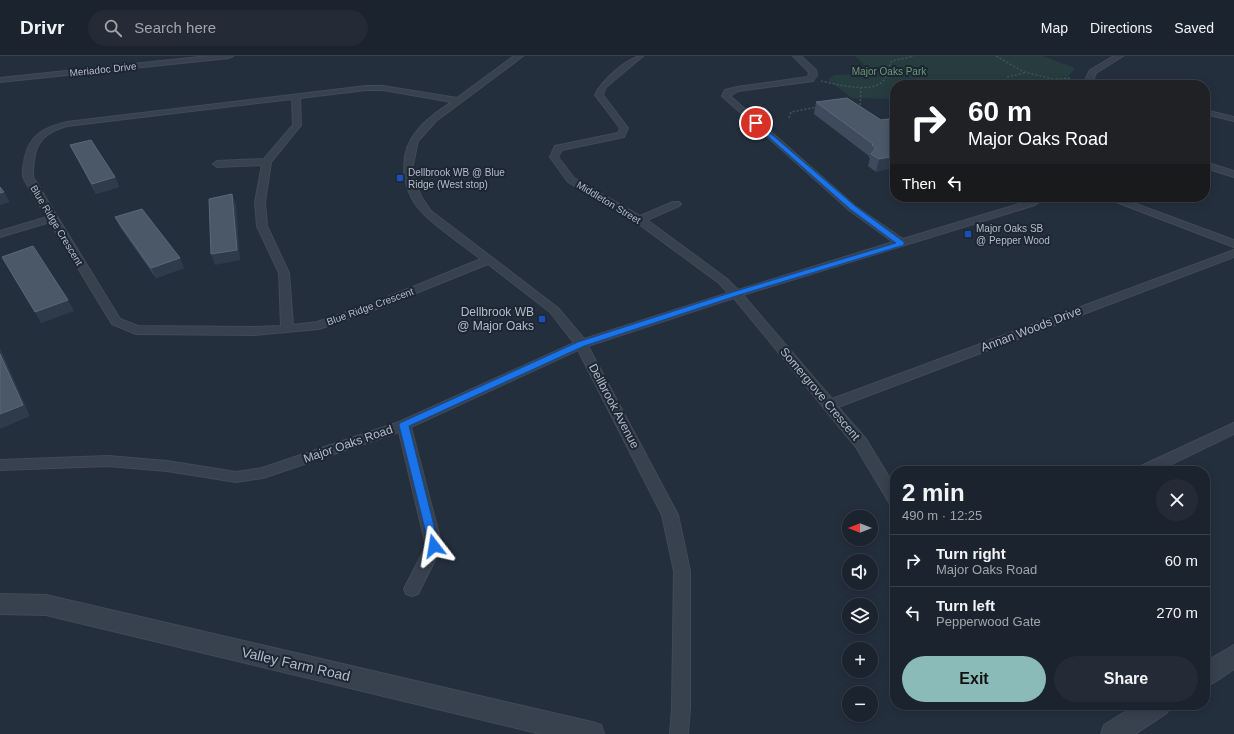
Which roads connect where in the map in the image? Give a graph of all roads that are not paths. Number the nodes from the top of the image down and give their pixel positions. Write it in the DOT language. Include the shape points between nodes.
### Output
graph roads {
  1 [pos="229,56"];
  2 [pos="519,56"];
  3 [pos="639,56"];
  4 [pos="797,56"];
  5 [pos="1119,56"];
  6 [pos="0,80"];
  7 [pos="1089,80"];
  8 [pos="296,96"];
  9 [pos="457,100"];
  10 [pos="1210,113"];
  11 [pos="1234,119"];
  12 [pos="267,162"];
  13 [pos="217,164"];
  14 [pos="1210,167"];
  15 [pos="1234,174"];
  16 [pos="1034,202"];
  17 [pos="1121,202"];
  18 [pos="676,204"];
  19 [pos="53,218"];
  20 [pos="640,220"];
  21 [pos="0,234"];
  22 [pos="901,243"];
  23 [pos="1234,244"];
  24 [pos="1234,253"];
  25 [pos="488,260"];
  26 [pos="736,294"];
  27 [pos="287,329"];
  28 [pos="581,344"];
  29 [pos="829,405"];
  30 [pos="404,425"];
  31 [pos="1234,428"];
  32 [pos="0,465"];
  33 [pos="1154,466"];
  34 [pos="890,492"];
  35 [pos="412,589"];
  36 [pos="0,604"];
  37 [pos="1234,656"];
  38 [pos="1210,672"];
  39 [pos="1150,710"];
  40 [pos="592,734"];
  41 [pos="679,734"];
  42 [pos="1113,734"];
  1 -- 6 [label="street, Meriadoc Drive" via="109,66"];
  2 -- 9 [label="street, Dellbrook Avenue"];
  3 -- 20 [label="street, Middleton Street" via="603,86 600,95 624,128 621,135 558,148 554,157 572,180"];
  4 -- 22 [label="street" via="812,72 810,79 737,89 728,92 726,96 852,208"];
  5 -- 7 [label="street" via="1093,72"];
  8 -- 9 [label="street, Blue Ridge Crescent" via="383,88"];
  8 -- 12 [label="street" via="297,125"];
  8 -- 19 [label="street, Blue Ridge Crescent" via="67,124 42,133 28,162 28,177"];
  9 -- 25 [label="street, Dellbrook Avenue" via="420,132 410,150 407,168 409,181 428,213"];
  10 -- 11 [label="street"];
  12 -- 13 [label="street"];
  12 -- 27 [label="street" via="260,202 262,226 284,273"];
  14 -- 15 [label="street"];
  16 -- 22 [label="street, Major Oaks Road"];
  17 -- 23 [label="street"];
  18 -- 20 [label="street"];
  19 -- 21 [label="street"];
  19 -- 27 [label="street, Blue Ridge Crescent" via="116,321 136,330"];
  20 -- 26 [label="street, Middleton Street" via="723,281"];
  22 -- 26 [label="street, Major Oaks Road"];
  24 -- 29 [label="street, Annan Woods Drive"];
  25 -- 27 [label="street, Blue Ridge Crescent" via="375,306 319,325"];
  25 -- 28 [label="street, Dellbrook Avenue" via="554,310"];
  26 -- 28 [label="street, Major Oaks Road"];
  26 -- 29 [label="street, Somergrove Crescent"];
  28 -- 30 [label="street, Major Oaks Road"];
  28 -- 41 [label="street, Dellbrook Avenue" via="670,515 682,571 682,708"];
  29 -- 34 [label="street, Somergrove Crescent" via="861,443"];
  30 -- 32 [label="street, Major Oaks Road" via="263,473 236,477 166,466 108,462"];
  30 -- 35 [label="street" via="434,546"];
  31 -- 33 [label="street"];
  36 -- 40 [label="street, Valley Farm Road" via="46,604"];
  37 -- 38 [label="street"];
  39 -- 42 [label="street"];
}
